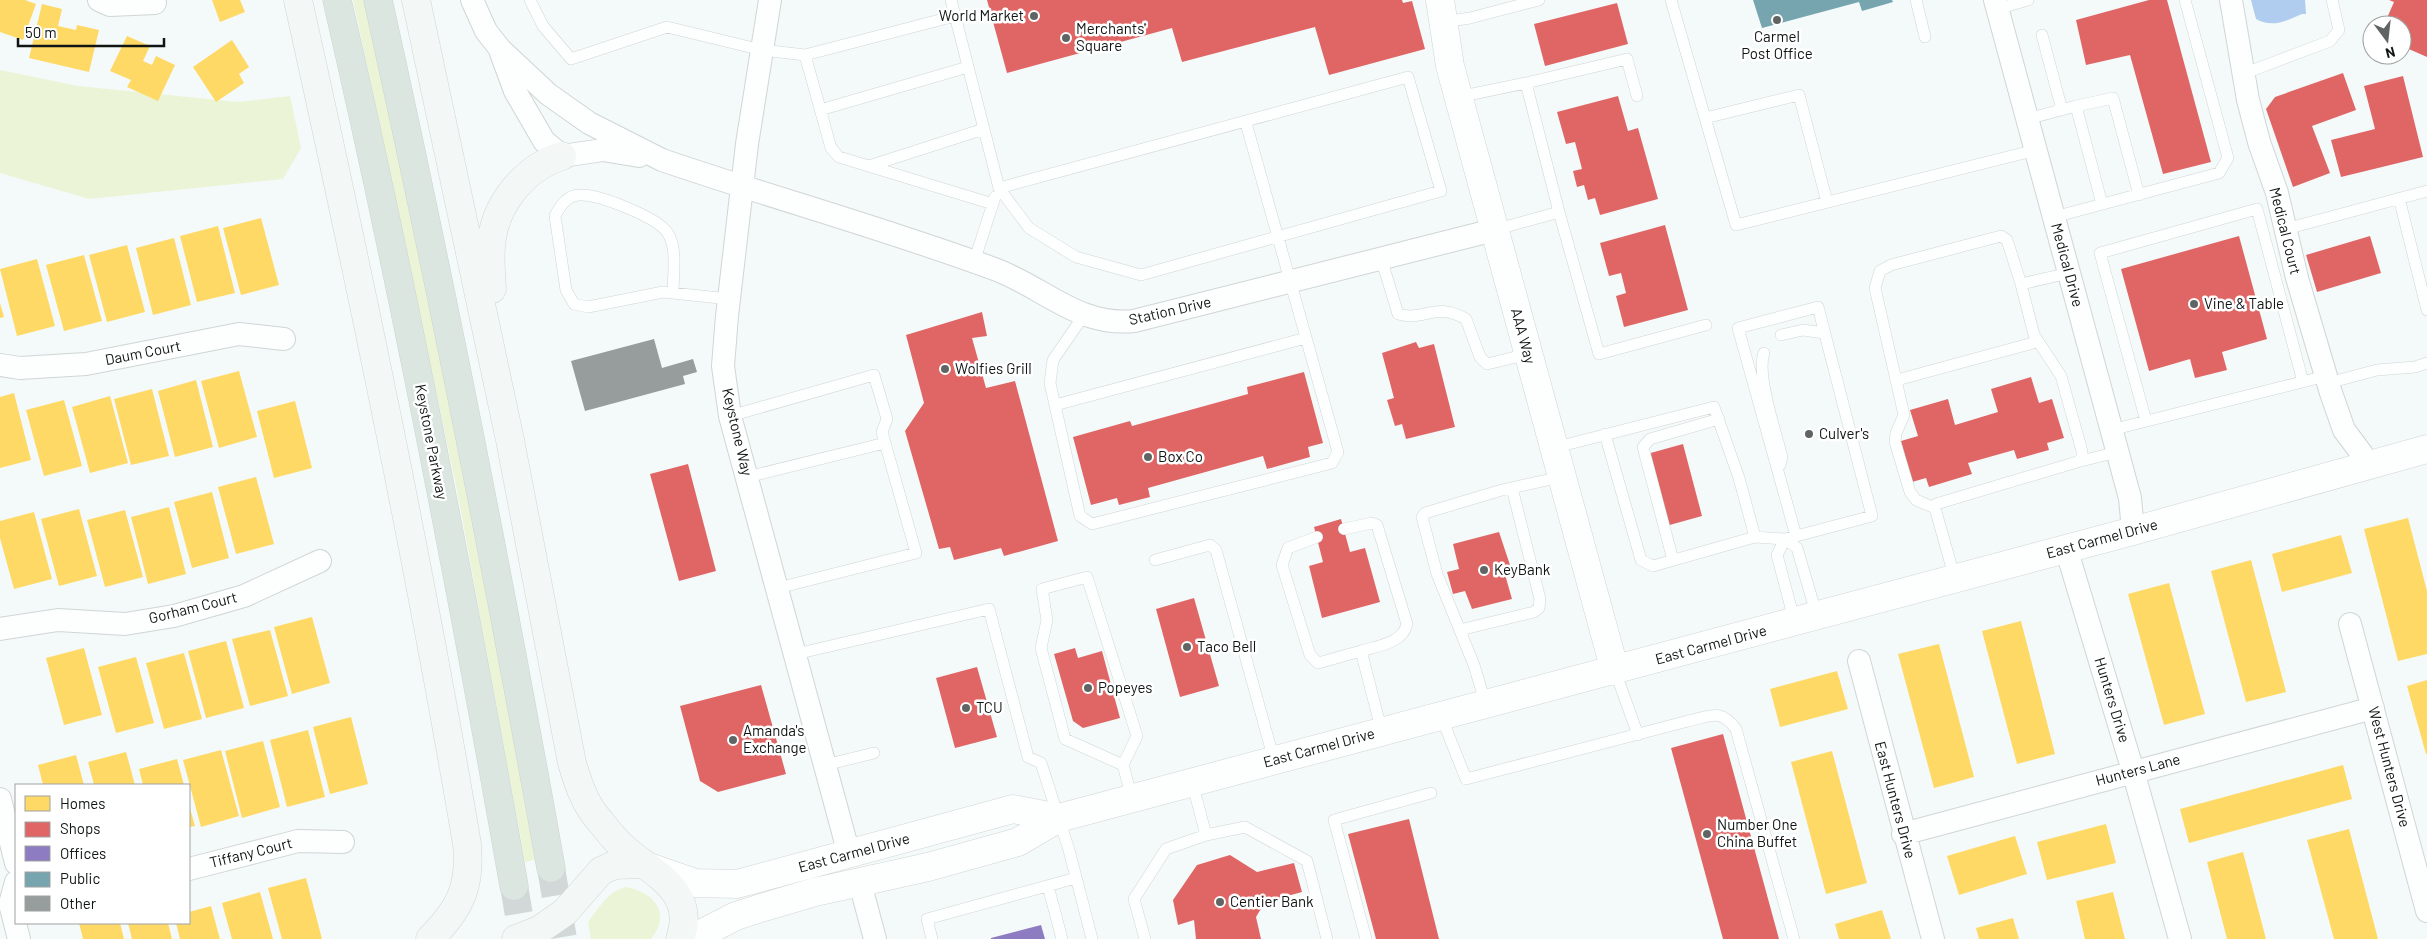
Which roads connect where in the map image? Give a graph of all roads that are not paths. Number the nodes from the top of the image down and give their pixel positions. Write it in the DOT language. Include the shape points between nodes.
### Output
graph roads {
  1 [pos="99,0"];
  2 [pos="298,0"];
  3 [pos="337,0"];
  4 [pos="378,0"];
  5 [pos="416,0"];
  6 [pos="472,0"];
  7 [pos="530,0"];
  8 [pos="770,0"];
  9 [pos="951,0"];
  10 [pos="1539,0"];
  11 [pos="1671,0"];
  12 [pos="1916,0"];
  13 [pos="2028,0"];
  14 [pos="2185,0"];
  15 [pos="2231,0"];
  16 [pos="2332,0"];
  17 [pos="154,3"];
  18 [pos="1996,5"];
  19 [pos="1441,11"];
  20 [pos="955,16"];
  21 [pos="2042,35"];
  22 [pos="1925,37"];
  23 [pos="500,49"];
  24 [pos="762,50"];
  25 [pos="806,54"];
  26 [pos="968,67"];
  27 [pos="2244,74"];
  28 [pos="1526,83"];
  29 [pos="1637,96"];
  30 [pos="1458,97"];
  31 [pos="2076,106"];
  32 [pos="820,110"];
  33 [pos="2062,110"];
  34 [pos="1705,118"];
  35 [pos="2027,119"];
  36 [pos="1246,123"];
  37 [pos="984,129"];
  38 [pos="2036,150"];
  39 [pos="562,156"];
  40 [pos="662,160"];
  41 [pos="869,166"];
  42 [pos="743,188"];
  43 [pos="999,188"];
  44 [pos="2427,191"];
  45 [pos="2139,195"];
  46 [pos="2399,198"];
  47 [pos="1827,202"];
  48 [pos="993,204"];
  49 [pos="2102,204"];
  50 [pos="1559,212"];
  51 [pos="2054,217"];
  52 [pos="2286,229"];
  53 [pos="1494,230"];
  54 [pos="1277,237"];
  55 [pos="1381,258"];
  56 [pos="974,262"];
  57 [pos="2069,274"];
  58 [pos="1289,281"];
  59 [pos="2021,284"];
  60 [pos="673,293"];
  61 [pos="729,298"];
  62 [pos="2427,310"];
  63 [pos="1084,315"];
  64 [pos="1706,325"];
  65 [pos="1824,333"];
  66 [pos="1780,335"];
  67 [pos="1306,338"];
  68 [pos="284,339"];
  69 [pos="2038,342"];
  70 [pos="1764,353"];
  71 [pos="1528,354"];
  72 [pos="2427,363"];
  73 [pos="0,365"];
  74 [pos="496,371"];
  75 [pos="1897,380"];
  76 [pos="2327,380"];
  77 [pos="2303,382"];
  78 [pos="1055,405"];
  79 [pos="730,416"];
  80 [pos="1719,419"];
  81 [pos="2146,422"];
  82 [pos="1605,434"];
  83 [pos="2114,441"];
  84 [pos="885,443"];
  85 [pos="1553,448"];
  86 [pos="2427,449"];
  87 [pos="2362,461"];
  88 [pos="2077,462"];
  89 [pos="1778,471"];
  90 [pos="747,477"];
  91 [pos="1561,477"];
  92 [pos="1507,489"];
  93 [pos="1935,508"];
  94 [pos="1344,529"];
  95 [pos="2133,531"];
  96 [pos="1317,537"];
  97 [pos="1755,537"];
  98 [pos="1791,538"];
  99 [pos="2066,548"];
  100 [pos="1155,560"];
  101 [pos="1673,560"];
  102 [pos="320,561"];
  103 [pos="1955,579"];
  104 [pos="778,588"];
  105 [pos="1806,619"];
  106 [pos="2350,624"];
  107 [pos="0,629"];
  108 [pos="1460,630"];
  109 [pos="1361,651"];
  110 [pos="796,654"];
  111 [pos="1859,661"];
  112 [pos="1615,671"];
  113 [pos="1486,705"];
  114 [pos="2373,708"];
  115 [pos="1441,716"];
  116 [pos="1382,732"];
  117 [pos="1638,735"];
  118 [pos="874,753"];
  119 [pos="1274,760"];
  120 [pos="825,765"];
  121 [pos="1123,766"];
  122 [pos="2134,771"];
  123 [pos="1192,782"];
  124 [pos="1431,793"];
  125 [pos="1132,798"];
  126 [pos="0,799"];
  127 [pos="1059,818"];
  128 [pos="1903,834"];
  129 [pos="1206,835"];
  130 [pos="343,842"];
  131 [pos="849,854"];
  132 [pos="15,859"];
  133 [pos="646,866"];
  134 [pos="551,868"];
  135 [pos="190,869"];
  136 [pos="1076,878"];
  137 [pos="860,883"];
  138 [pos="15,886"];
  139 [pos="514,886"];
  140 [pos="1048,886"];
  141 [pos="2427,911"];
  142 [pos="15,923"];
  143 [pos="15,924"];
  144 [pos="19,939"];
  145 [pos="430,939"];
  146 [pos="516,939"];
  147 [pos="680,939"];
  148 [pos="692,939"];
  149 [pos="875,939"];
  150 [pos="932,939"];
  151 [pos="1062,939"];
  152 [pos="1092,939"];
  153 [pos="1145,939"];
  154 [pos="1327,939"];
  155 [pos="1366,939"];
  156 [pos="1794,939"];
  157 [pos="1933,939"];
  158 [pos="2180,939"];
  1 -- 17 [label="street" via="110,5"];
  2 -- 145 [label="main road" via="414,549 467,844 468,873 464,892 451,916"];
  3 -- 139 [label="highway, Keystone Parkway" via="449,534"];
  4 -- 134 [label="highway" via="434,256"];
  5 -- 74 [label="main road"];
  6 -- 23 [label="street" via="486,31"];
  7 -- 24 [label="lane" via="543,26 571,59 667,27"];
  8 -- 24 [label="street, Keystone Way"];
  9 -- 20 [label="lane"];
  10 -- 19 [label="lane" via="1470,18"];
  11 -- 34 [label="lane"];
  12 -- 22 [label="lane"];
  13 -- 18 [label="lane"];
  14 -- 45 [label="lane" via="2228,158 2219,174"];
  15 -- 27 [label="street, Medical Court"];
  16 -- 27 [label="lane" via="2339,30 2330,41"];
  18 -- 35 [label="street, Medical Drive"];
  19 -- 30 [label="street, AAA Way"];
  20 -- 25 [label="lane"];
  20 -- 26 [label="lane"];
  21 -- 33 [label="lane"];
  23 -- 39 [label="street" via="515,91 544,141"];
  23 -- 40 [label="street" via="548,94 576,115"];
  24 -- 25 [label="lane"];
  24 -- 42 [label="street, Keystone Way"];
  25 -- 32 [label="lane"];
  26 -- 32 [label="lane"];
  26 -- 37 [label="lane"];
  27 -- 52 [label="street, Medical Court" via="2258,142 2277,192"];
  28 -- 29 [label="lane" via="1627,59"];
  28 -- 30 [label="lane"];
  28 -- 50 [label="lane"];
  30 -- 53 [label="street, AAA Way"];
  31 -- 33 [label="lane"];
  31 -- 45 [label="lane" via="2113,98"];
  31 -- 49 [label="lane"];
  32 -- 41 [label="lane" via="831,148 839,157"];
  33 -- 35 [label="lane"];
  34 -- 47 [label="lane" via="1736,225"];
  34 -- 47 [label="lane" via="1799,95"];
  35 -- 38 [label="street, Medical Drive"];
  36 -- 43 [label="lane"];
  36 -- 54 [label="lane"];
  36 -- 54 [label="lane" via="1408,77 1441,191"];
  37 -- 41 [label="lane"];
  37 -- 43 [label="lane"];
  38 -- 47 [label="lane"];
  38 -- 51 [label="street, Medical Drive"];
  39 -- 40 [label="street" via="603,150"];
  39 -- 74 [label="main road" via="530,172 508,198 496,221 490,258"];
  40 -- 42 [label="street, Station Drive"];
  41 -- 48 [label="lane"];
  42 -- 56 [label="street, Station Drive"];
  42 -- 61 [label="street, Keystone Way"];
  43 -- 48 [label="lane"];
  43 -- 54 [label="lane" via="1028,228 1076,256 1141,275"];
  44 -- 46 [label="lane"];
  45 -- 49 [label="lane"];
  46 -- 52 [label="lane"];
  46 -- 62 [label="lane"];
  48 -- 56 [label="lane"];
  49 -- 51 [label="lane"];
  50 -- 53 [label="lane"];
  50 -- 64 [label="lane" via="1599,354"];
  51 -- 57 [label="street, Medical Drive"];
  52 -- 76 [label="street, Medical Court"];
  53 -- 55 [label="street, Station Drive"];
  53 -- 71 [label="street, AAA Way"];
  54 -- 58 [label="lane"];
  55 -- 58 [label="street, Station Drive"];
  55 -- 71 [label="lane" via="1398,314 1408,317 1438,310 1453,312 1466,319 1480,357 1486,364"];
  56 -- 63 [label="street, Station Drive" via="1000,271"];
  57 -- 59 [label="lane"];
  57 -- 83 [label="street, Medical Drive"];
  58 -- 63 [label="street, Station Drive" via="1134,321 1108,322"];
  58 -- 67 [label="lane"];
  59 -- 69 [label="lane"];
  59 -- 75 [label="lane" via="2007,240 2001,236 1883,267 1876,278 1875,288"];
  60 -- 60 [label="lane" via="662,292 588,307 574,304 566,290 555,216 560,206 579,195 602,199 654,220 668,233 673,253"];
  60 -- 61 [label="lane"];
  61 -- 79 [label="street, Keystone Way" via="723,366"];
  63 -- 78 [label="lane" via="1054,360 1050,384"];
  65 -- 66 [label="lane" via="1803,330"];
  65 -- 89 [label="lane" via="1818,307 1738,328"];
  65 -- 98 [label="lane" via="1872,516"];
  67 -- 78 [label="lane"];
  67 -- 78 [label="lane" via="1338,452 1332,463 1092,524 1080,516"];
  68 -- 73 [label="street, Daum Court" via="239,334 86,364 29,368"];
  69 -- 75 [label="lane"];
  69 -- 88 [label="lane" via="2061,376 2082,451 2082,458"];
  70 -- 89 [label="lane" via="1761,359 1763,378 1782,457"];
  71 -- 85 [label="street, AAA Way"];
  72 -- 76 [label="lane"];
  74 -- 133 [label="main road" via="578,784 598,820"];
  75 -- 93 [label="lane" via="1904,415 1895,442 1910,492 1916,500"];
  76 -- 77 [label="lane"];
  76 -- 87 [label="street, Medical Court" via="2344,430"];
  77 -- 81 [label="lane"];
  77 -- 81 [label="lane" via="2257,209 2100,253"];
  79 -- 84 [label="lane" via="874,375 887,419 882,432"];
  79 -- 90 [label="street, Keystone Way"];
  80 -- 82 [label="lane" via="1714,407"];
  80 -- 97 [label="lane"];
  80 -- 101 [label="lane" via="1650,439 1643,447"];
  81 -- 83 [label="lane"];
  82 -- 85 [label="lane"];
  82 -- 101 [label="lane" via="1641,560 1653,566"];
  83 -- 88 [label="lane"];
  83 -- 95 [label="street, Medical Drive" via="2130,498"];
  84 -- 90 [label="lane"];
  84 -- 104 [label="lane" via="916,553"];
  85 -- 91 [label="street, AAA Way"];
  86 -- 87 [label="street, East Carmel Drive"];
  87 -- 95 [label="street, East Carmel Drive"];
  88 -- 93 [label="lane" via="1946,500 1936,504"];
  89 -- 98 [label="lane"];
  90 -- 104 [label="street, Keystone Way"];
  91 -- 92 [label="lane"];
  91 -- 112 [label="street, AAA Way"];
  92 -- 108 [label="lane" via="1540,599 1539,608 1534,612"];
  92 -- 108 [label="lane" via="1426,513 1422,517 1437,574"];
  93 -- 103 [label="lane"];
  94 -- 109 [label="lane" via="1372,523 1377,525 1407,624 1406,631 1396,640"];
  95 -- 99 [label="street, East Carmel Drive"];
  96 -- 109 [label="lane" via="1288,548 1282,564 1310,655 1318,663"];
  97 -- 98 [label="lane"];
  97 -- 101 [label="lane"];
  98 -- 105 [label="lane" via="1797,548"];
  98 -- 105 [label="lane" via="1777,555"];
  99 -- 103 [label="street, East Carmel Drive"];
  99 -- 122 [label="street, Hunters Drive"];
  100 -- 119 [label="lane" via="1210,545 1216,550"];
  102 -- 107 [label="street, Gorham Court" via="244,596 174,616 125,624 58,620"];
  103 -- 105 [label="street, East Carmel Drive"];
  104 -- 110 [label="street, Keystone Way"];
  105 -- 112 [label="street, East Carmel Drive"];
  106 -- 114 [label="street, West Hunters Drive"];
  108 -- 113 [label="lane"];
  109 -- 116 [label="lane"];
  110 -- 120 [label="street, Keystone Way"];
  110 -- 127 [label="lane" via="989,609 1028,757 1041,763"];
  111 -- 128 [label="street, East Hunters Drive"];
  112 -- 113 [label="street, East Carmel Drive"];
  112 -- 117 [label="lane"];
  113 -- 115 [label="street, East Carmel Drive"];
  114 -- 122 [label="street, Hunters Lane"];
  114 -- 141 [label="street, West Hunters Drive"];
  115 -- 116 [label="street, East Carmel Drive"];
  115 -- 117 [label="lane" via="1466,779"];
  116 -- 119 [label="street, East Carmel Drive"];
  117 -- 156 [label="lane" via="1688,720 1719,714 1727,717 1736,729"];
  118 -- 120 [label="lane"];
  119 -- 123 [label="street, East Carmel Drive"];
  120 -- 131 [label="street, Keystone Way"];
  121 -- 121 [label="lane" via="1137,736 1087,577 1042,589 1047,620 1041,648 1065,739"];
  121 -- 125 [label="lane"];
  122 -- 128 [label="street, Hunters Lane"];
  122 -- 158 [label="street, Hunters Drive"];
  123 -- 125 [label="street, East Carmel Drive"];
  123 -- 129 [label="lane"];
  124 -- 155 [label="lane" via="1334,820"];
  125 -- 127 [label="street, East Carmel Drive"];
  126 -- 132 [label="street"];
  127 -- 131 [label="street, East Carmel Drive" via="1013,809"];
  127 -- 136 [label="lane"];
  127 -- 137 [label="street, East Carmel Drive" via="1018,842"];
  128 -- 157 [label="street, East Hunters Drive"];
  129 -- 153 [label="lane" via="1166,849 1134,898"];
  129 -- 154 [label="lane" via="1245,827 1307,861"];
  130 -- 135 [label="street, Tiffany Court" via="298,841"];
  131 -- 133 [label="street, East Carmel Drive" via="757,880 731,884 695,883"];
  133 -- 146 [label="main road" via="614,865 602,871 565,912 539,930"];
  133 -- 147 [label="main road" via="666,880 678,895 684,919"];
  136 -- 140 [label="lane"];
  136 -- 152 [label="lane"];
  137 -- 148 [label="street, East Carmel Drive" via="815,892 736,916"];
  137 -- 149 [label="street"];
  138 -- 142 [label="street" via="10,904"];
  140 -- 150 [label="lane" via="927,919"];
  140 -- 151 [label="lane"];
  143 -- 144 [label="street"];
}
